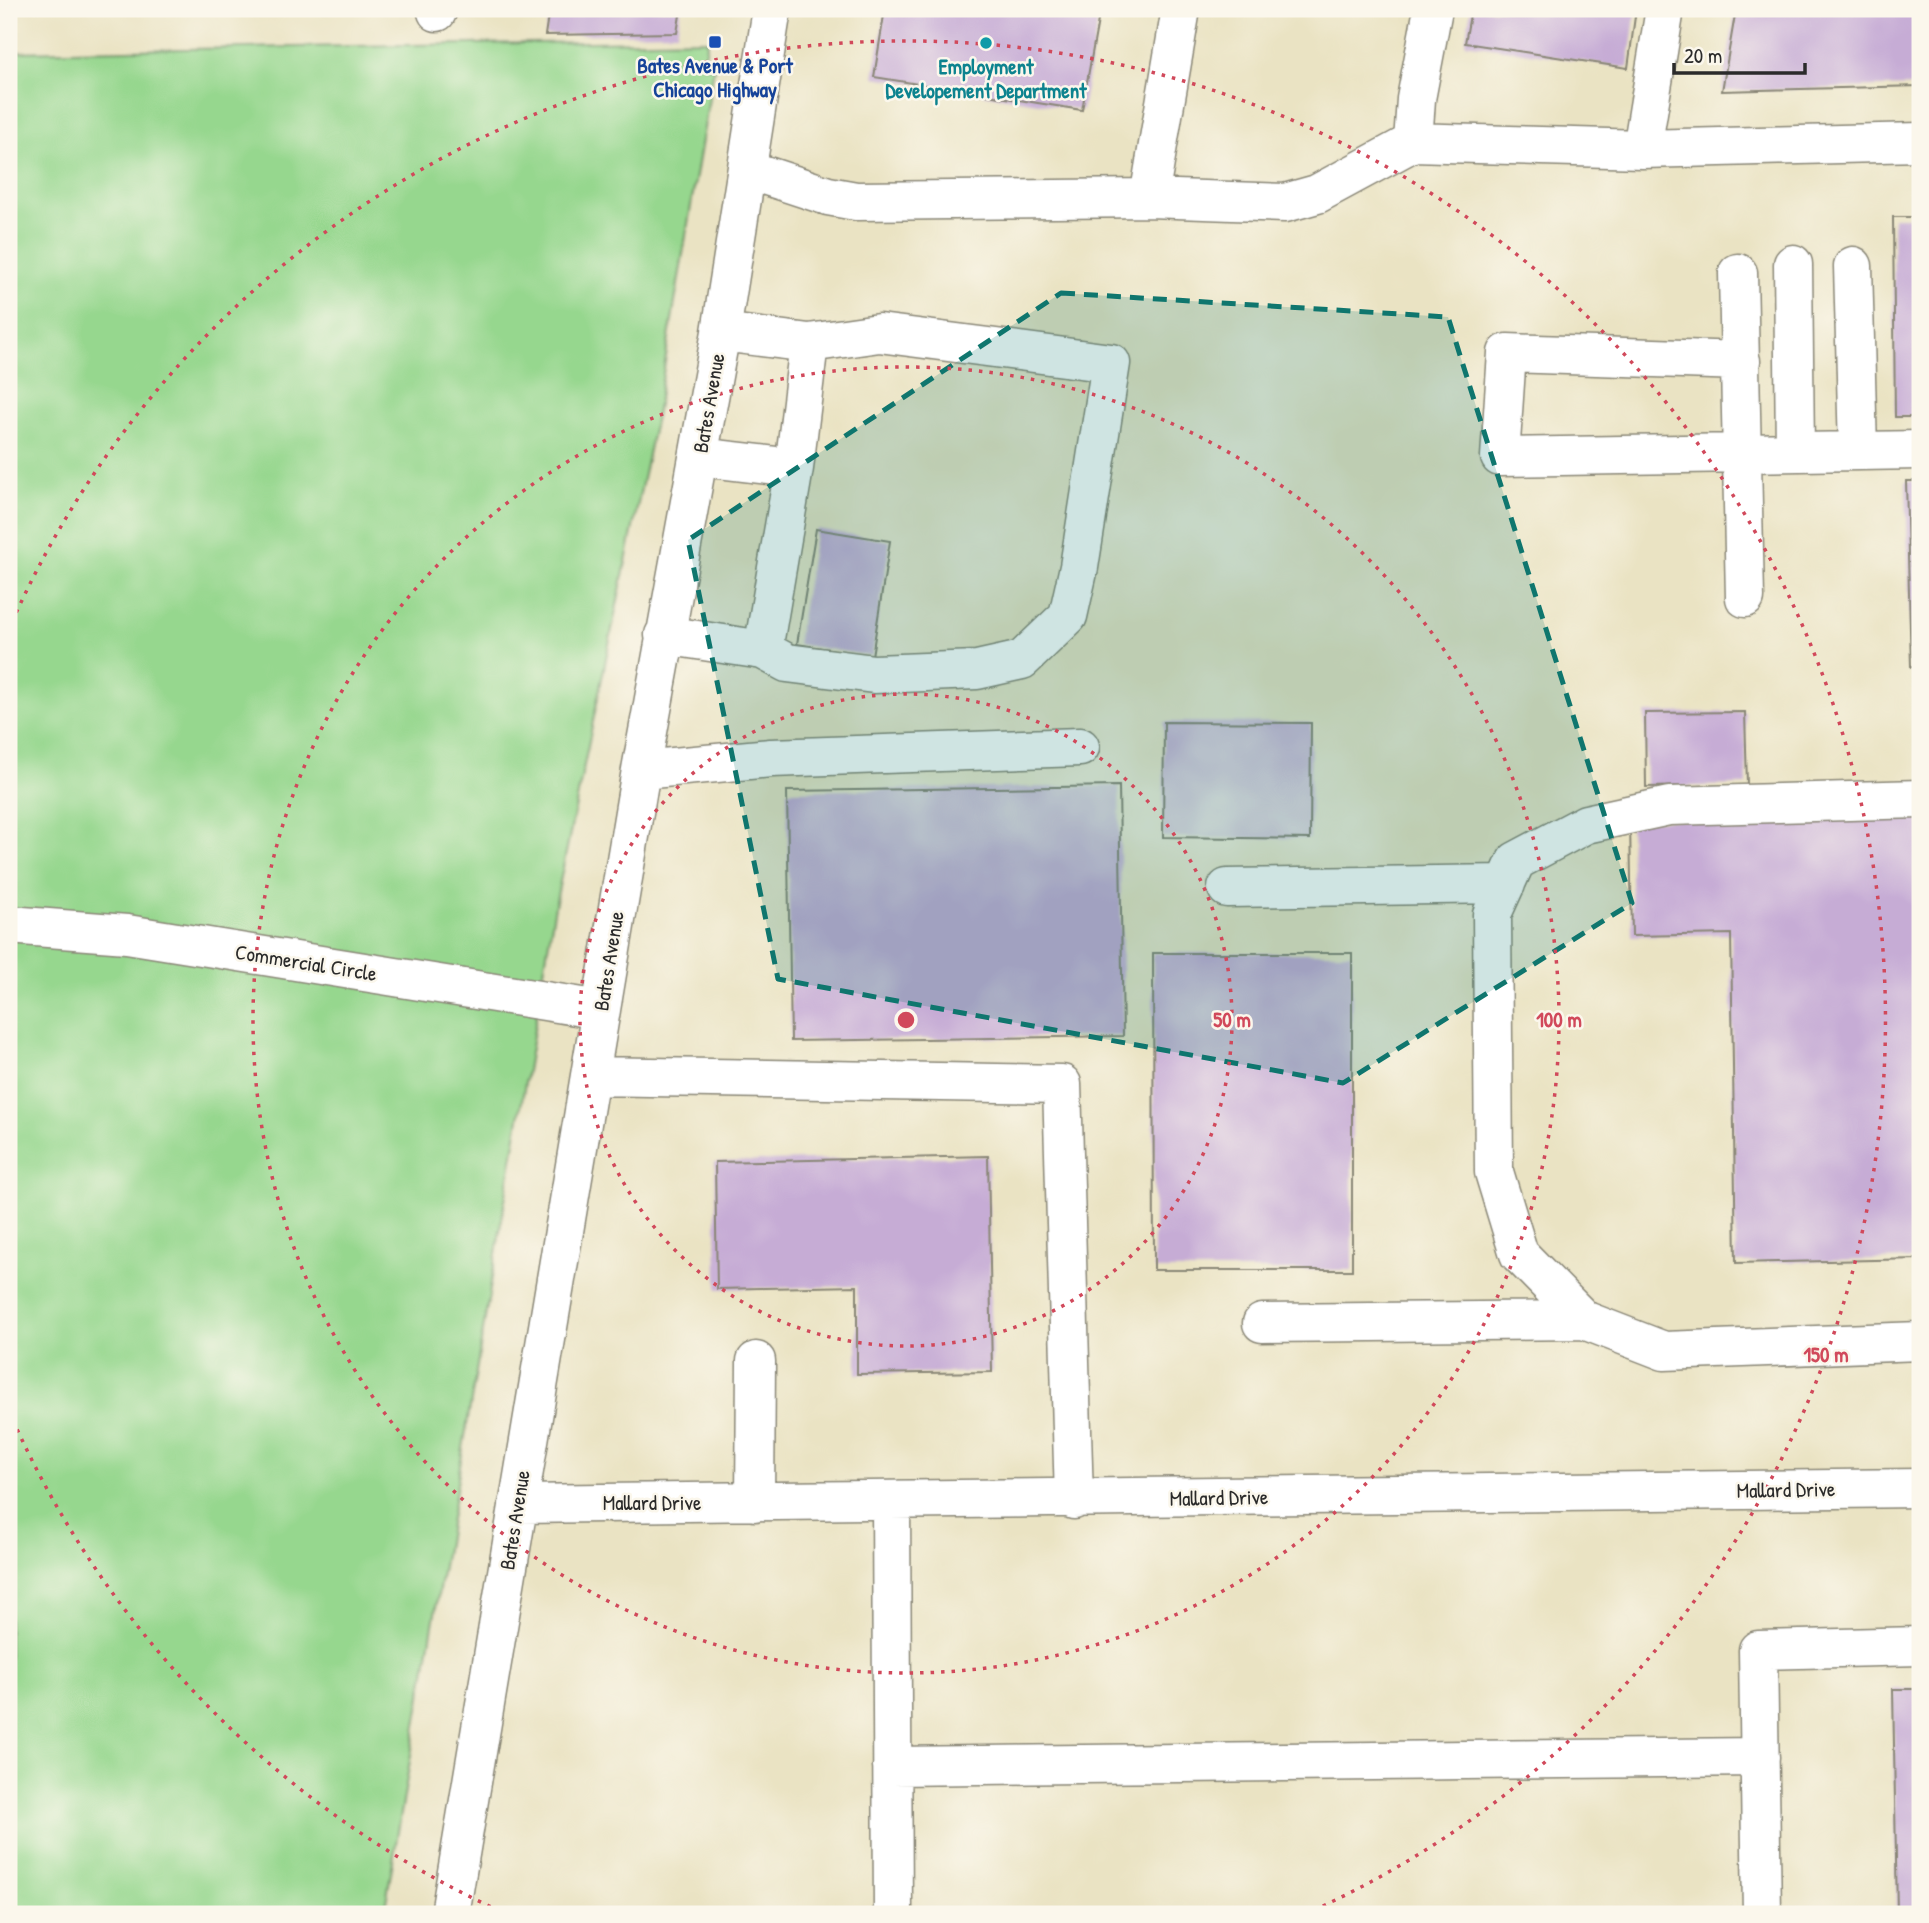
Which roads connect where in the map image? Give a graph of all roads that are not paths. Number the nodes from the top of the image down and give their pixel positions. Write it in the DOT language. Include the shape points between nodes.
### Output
graph roads {
  1 [pos="772,9"];
  2 [pos="1181,9"];
  3 [pos="1433,9"];
  4 [pos="1665,9"];
  5 [pos="1413,142"];
  6 [pos="1920,142"];
  7 [pos="1642,149"];
  8 [pos="749,170"];
  9 [pos="1149,198"];
  10 [pos="1793,264"];
  11 [pos="1853,266"];
  12 [pos="1738,272"];
  13 [pos="722,332"];
  14 [pos="809,343"];
  15 [pos="1741,361"];
  16 [pos="1920,450"];
  17 [pos="1858,451"];
  18 [pos="1794,452"];
  19 [pos="1743,453"];
  20 [pos="700,457"];
  21 [pos="794,468"];
  22 [pos="1745,598"];
  23 [pos="664,635"];
  24 [pos="763,650"];
  25 [pos="1080,747"];
  26 [pos="641,769"];
  27 [pos="1920,799"];
  28 [pos="1506,884"];
  29 [pos="1227,888"];
  30 [pos="9,925"];
  31 [pos="601,1010"];
  32 [pos="590,1076"];
  33 [pos="1584,1320"];
  34 [pos="1262,1323"];
  35 [pos="1920,1341"];
  36 [pos="756,1361"];
  37 [pos="1920,1488"];
  38 [pos="891,1500"];
  39 [pos="1074,1500"];
  40 [pos="755,1503"];
  41 [pos="518,1504"];
  42 [pos="1920,1646"];
  43 [pos="1760,1757"];
  44 [pos="892,1766"];
  45 [pos="450,1914"];
  46 [pos="893,1914"];
  47 [pos="1762,1914"];
  1 -- 8 [label="street, Bates Avenue"];
  2 -- 9 [label="street"];
  3 -- 5 [label="street"];
  4 -- 7 [label="street"];
  5 -- 7 [label="street"];
  5 -- 9 [label="street" via="1317,194 1285,203"];
  6 -- 7 [label="street"];
  8 -- 9 [label="street" via="856,201"];
  8 -- 13 [label="street, Bates Avenue"];
  10 -- 18 [label="street"];
  11 -- 17 [label="street"];
  12 -- 15 [label="street"];
  13 -- 14 [label="street"];
  13 -- 20 [label="street, Bates Avenue"];
  14 -- 21 [label="street"];
  14 -- 24 [label="street" via="879,333 1111,363 1068,616 1022,660 977,670 874,674 787,663"];
  15 -- 19 [label="street"];
  15 -- 19 [label="street" via="1507,353 1500,457"];
  16 -- 17 [label="street"];
  17 -- 18 [label="street"];
  18 -- 19 [label="street"];
  19 -- 22 [label="street"];
  20 -- 21 [label="street"];
  20 -- 23 [label="street, Bates Avenue"];
  21 -- 24 [label="street"];
  23 -- 24 [label="street"];
  23 -- 26 [label="street, Bates Avenue"];
  25 -- 26 [label="street" via="771,758"];
  26 -- 31 [label="street, Bates Avenue"];
  27 -- 28 [label="street" via="1670,806 1586,824 1516,861"];
  28 -- 29 [label="street"];
  28 -- 33 [label="street" via="1492,914 1494,1172 1519,1254"];
  30 -- 31 [label="street, Commercial Circle" via="127,934"];
  31 -- 32 [label="street, Bates Avenue"];
  32 -- 39 [label="street" via="1062,1084"];
  32 -- 41 [label="street, Bates Avenue"];
  33 -- 34 [label="street"];
  33 -- 35 [label="street" via="1664,1351"];
  36 -- 40 [label="street"];
  37 -- 39 [label="street, Mallard Drive"];
  38 -- 39 [label="street, Mallard Drive"];
  38 -- 40 [label="street, Mallard Drive"];
  38 -- 44 [label="street"];
  40 -- 41 [label="street, Mallard Drive"];
  41 -- 45 [label="street, Bates Avenue"];
  42 -- 43 [label="street" via="1758,1650"];
  43 -- 44 [label="street"];
  43 -- 47 [label="street"];
  44 -- 46 [label="street"];
}
